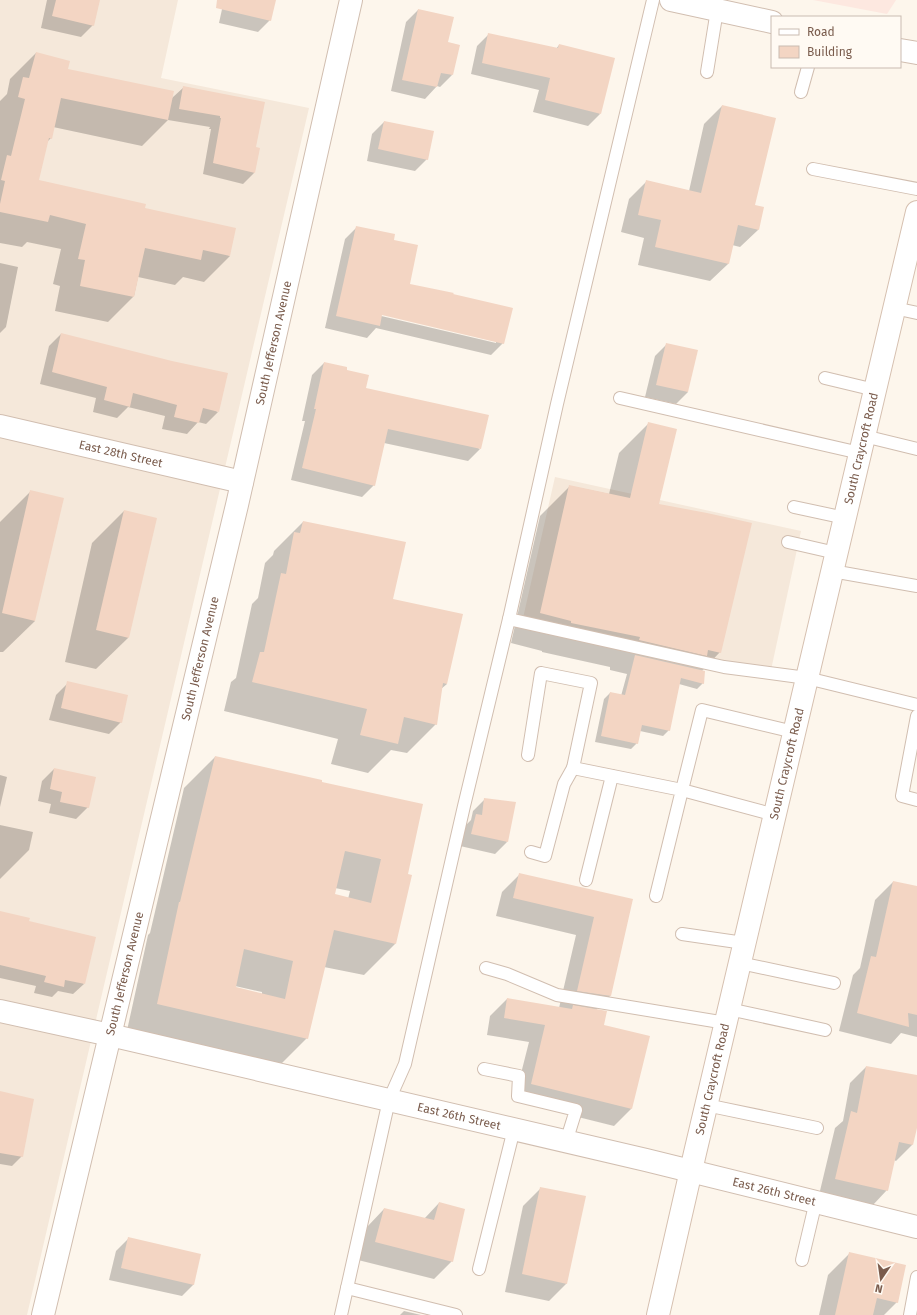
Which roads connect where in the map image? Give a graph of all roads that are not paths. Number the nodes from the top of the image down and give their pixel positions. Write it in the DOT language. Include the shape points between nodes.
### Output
graph roads {
  1 [pos="351,0"];
  2 [pos="652,0"];
  3 [pos="671,0"];
  4 [pos="723,7"];
  5 [pos="771,22"];
  6 [pos="901,50"];
  7 [pos="917,53"];
  8 [pos="808,68"];
  9 [pos="707,72"];
  10 [pos="801,92"];
  11 [pos="813,169"];
  12 [pos="917,189"];
  13 [pos="917,212"];
  14 [pos="894,308"];
  15 [pos="917,313"];
  16 [pos="825,378"];
  17 [pos="875,390"];
  18 [pos="620,398"];
  19 [pos="0,426"];
  20 [pos="862,445"];
  21 [pos="917,449"];
  22 [pos="242,482"];
  23 [pos="794,507"];
  24 [pos="845,518"];
  25 [pos="788,542"];
  26 [pos="834,562"];
  27 [pos="917,586"];
  28 [pos="509,618"];
  29 [pos="807,678"];
  30 [pos="917,706"];
  31 [pos="917,716"];
  32 [pos="794,732"];
  33 [pos="528,755"];
  34 [pos="913,761"];
  35 [pos="573,768"];
  36 [pos="612,776"];
  37 [pos="682,790"];
  38 [pos="917,800"];
  39 [pos="775,815"];
  40 [pos="531,852"];
  41 [pos="586,880"];
  42 [pos="656,896"];
  43 [pos="682,934"];
  44 [pos="742,953"];
  45 [pos="486,968"];
  46 [pos="834,983"];
  47 [pos="0,1011"];
  48 [pos="727,1016"];
  49 [pos="825,1030"];
  50 [pos="110,1035"];
  51 [pos="484,1069"];
  52 [pos="389,1100"];
  53 [pos="706,1105"];
  54 [pos="816,1128"];
  55 [pos="514,1129"];
  56 [pos="566,1142"];
  57 [pos="691,1171"];
  58 [pos="816,1201"];
  59 [pos="917,1226"];
  60 [pos="802,1260"];
  61 [pos="479,1269"];
  62 [pos="917,1277"];
  63 [pos="347,1288"];
  64 [pos="662,1314"];
  65 [pos="42,1315"];
  66 [pos="341,1315"];
  67 [pos="456,1315"];
  68 [pos="910,1315"];
  1 -- 22 [label="street, South Jefferson Avenue"];
  2 -- 28 [label="lane"];
  3 -- 4 [label="street"];
  4 -- 5 [label="street"];
  4 -- 9 [label="lane"];
  6 -- 7 [label="street"];
  8 -- 10 [label="lane"];
  11 -- 12 [label="lane"];
  13 -- 14 [label="street, South Craycroft Road"];
  14 -- 15 [label="lane"];
  14 -- 17 [label="street, South Craycroft Road"];
  16 -- 17 [label="lane"];
  17 -- 20 [label="street, South Craycroft Road"];
  18 -- 20 [label="lane"];
  19 -- 22 [label="street, East 28th Street"];
  20 -- 21 [label="lane"];
  20 -- 24 [label="street, South Craycroft Road"];
  22 -- 50 [label="street, South Jefferson Avenue"];
  23 -- 24 [label="lane"];
  24 -- 26 [label="street, South Craycroft Road"];
  25 -- 26 [label="lane"];
  26 -- 27 [label="lane"];
  26 -- 29 [label="street, South Craycroft Road"];
  28 -- 29 [label="lane" via="724,667"];
  28 -- 52 [label="lane" via="405,1064"];
  29 -- 30 [label="lane"];
  29 -- 32 [label="street, South Craycroft Road"];
  31 -- 34 [label="lane"];
  32 -- 37 [label="lane" via="702,710"];
  32 -- 39 [label="street, South Craycroft Road"];
  33 -- 35 [label="lane" via="541,673 591,683"];
  34 -- 38 [label="lane" via="902,796"];
  35 -- 36 [label="lane"];
  35 -- 40 [label="lane" via="564,784 545,856"];
  36 -- 37 [label="lane"];
  36 -- 41 [label="lane"];
  37 -- 39 [label="lane"];
  37 -- 42 [label="lane"];
  39 -- 44 [label="street, South Craycroft Road"];
  43 -- 44 [label="lane"];
  44 -- 46 [label="lane"];
  44 -- 48 [label="street, South Craycroft Road"];
  45 -- 48 [label="lane" via="557,995"];
  47 -- 50 [label="street, East 26th Street"];
  48 -- 49 [label="lane"];
  48 -- 53 [label="street, South Craycroft Road"];
  50 -- 52 [label="street, East 26th Street"];
  50 -- 65 [label="street, South Jefferson Avenue"];
  51 -- 56 [label="lane" via="519,1076 518,1096 576,1110"];
  52 -- 55 [label="street, East 26th Street"];
  52 -- 63 [label="lane"];
  53 -- 54 [label="lane"];
  53 -- 57 [label="street, South Craycroft Road"];
  55 -- 56 [label="street, East 26th Street"];
  55 -- 61 [label="lane"];
  56 -- 57 [label="street, East 26th Street"];
  57 -- 58 [label="street, East 26th Street"];
  57 -- 64 [label="street, South Craycroft Road"];
  58 -- 59 [label="street, East 26th Street"];
  58 -- 60 [label="lane"];
  62 -- 68 [label="lane"];
  63 -- 66 [label="lane"];
  63 -- 67 [label="lane"];
}
